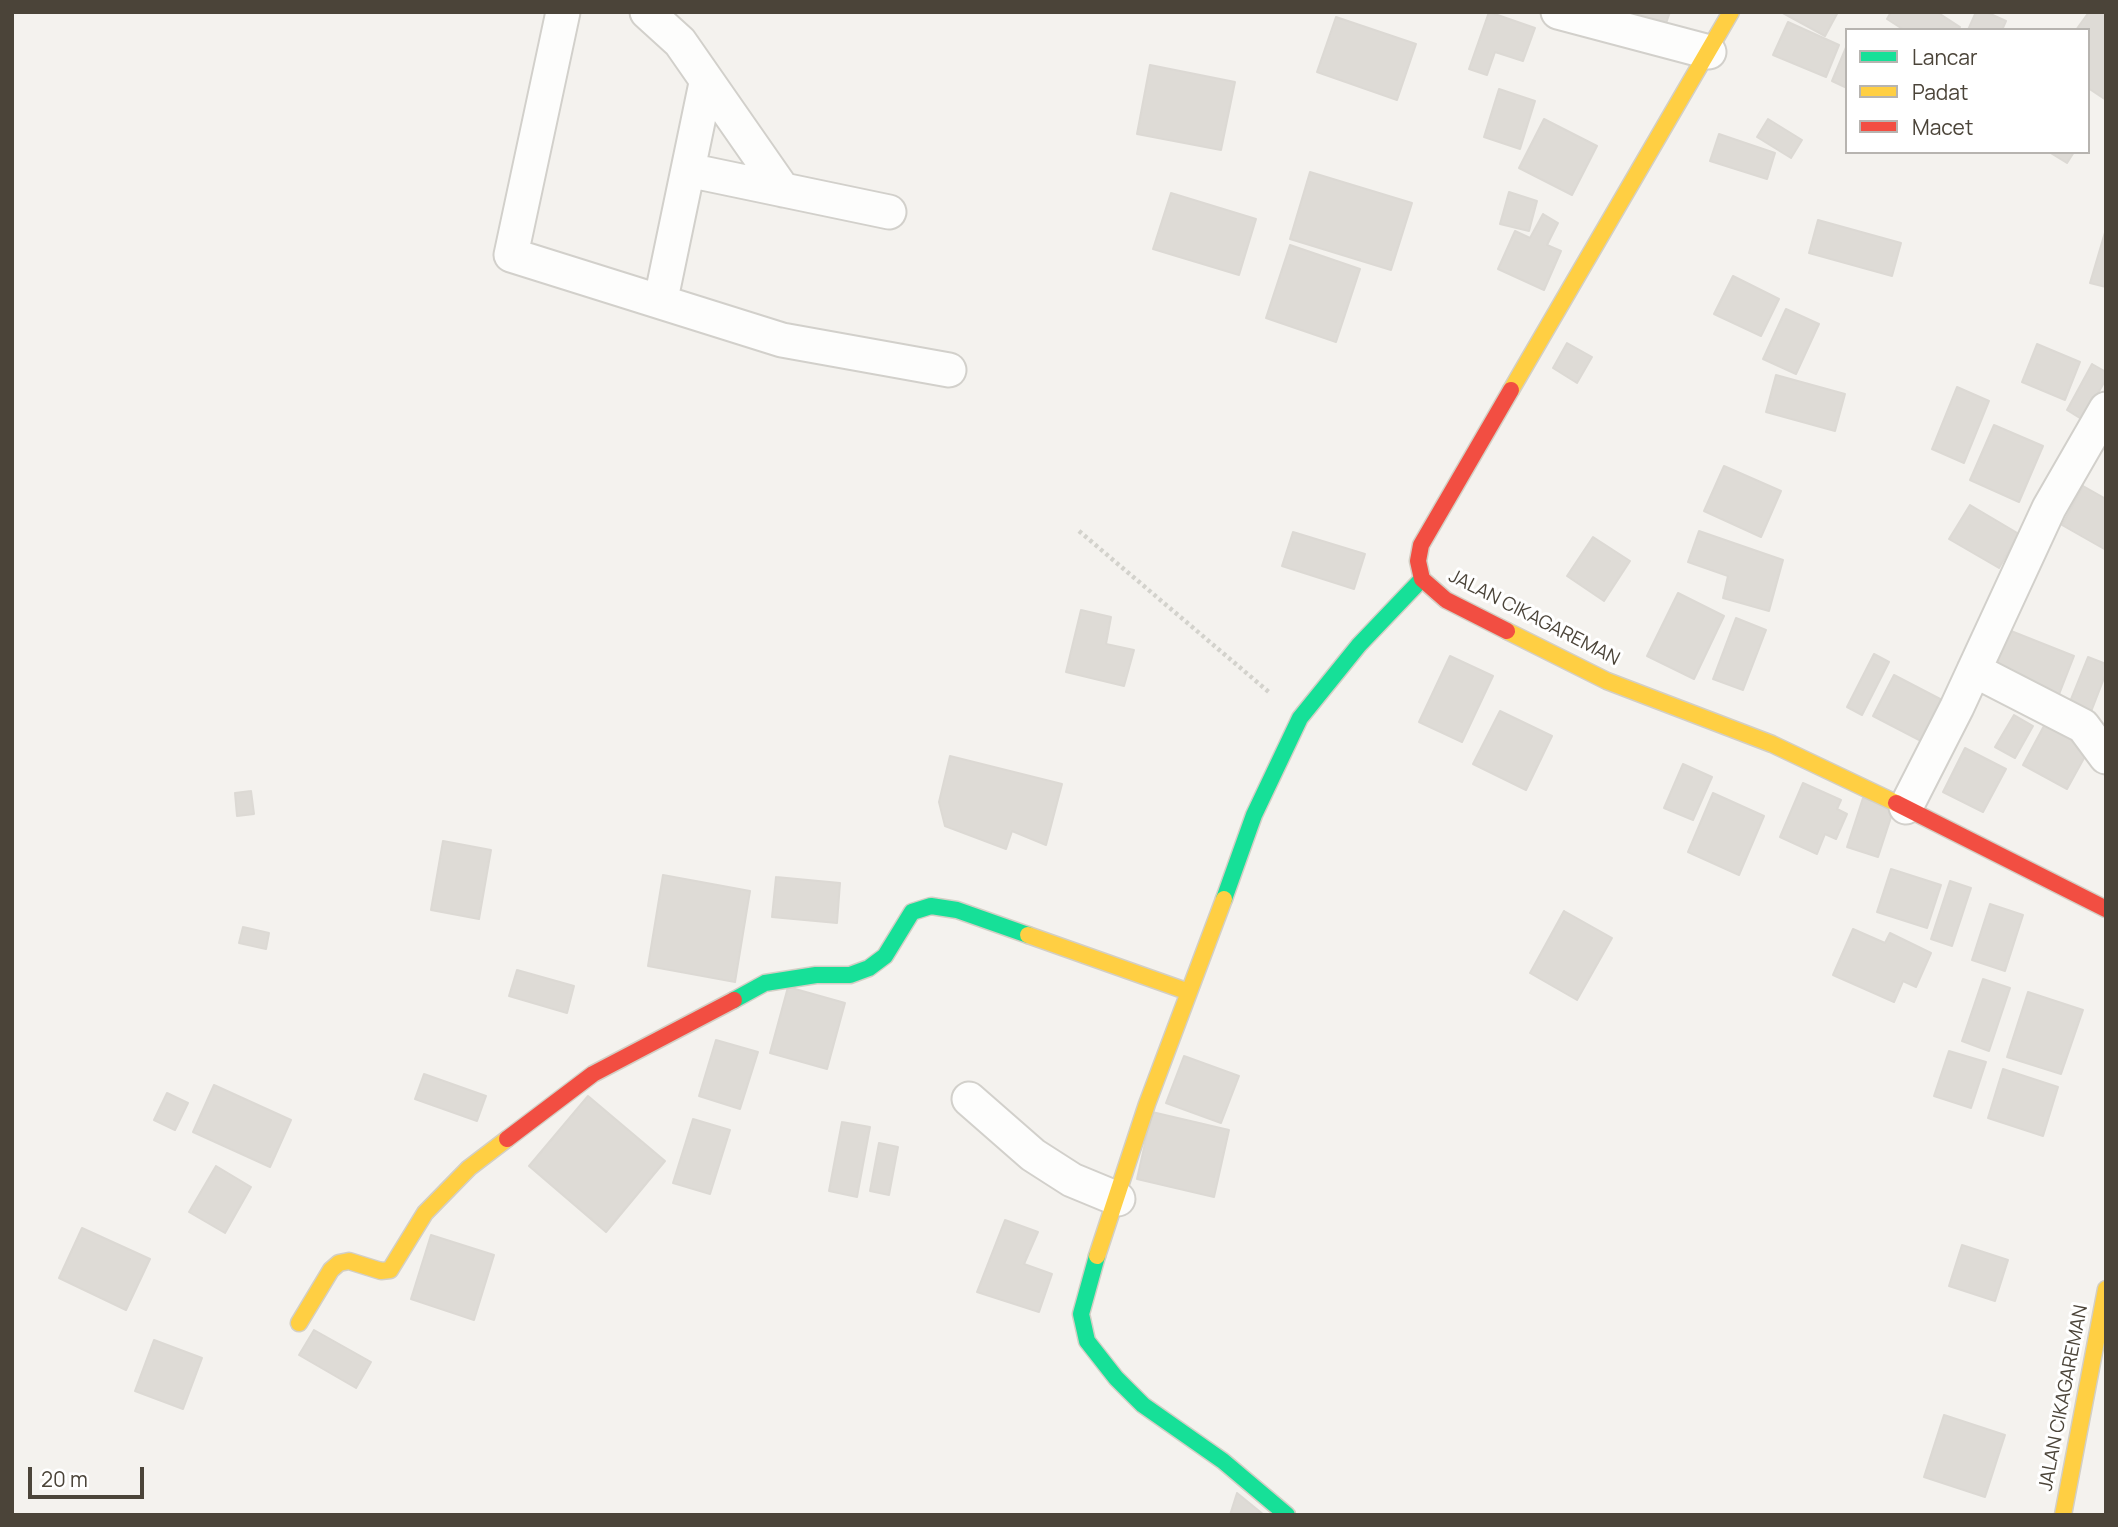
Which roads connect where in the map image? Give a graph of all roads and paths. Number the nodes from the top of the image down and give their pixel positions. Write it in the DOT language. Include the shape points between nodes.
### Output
graph roads {
  1 [pos="564,12"];
  2 [pos="648,12"];
  3 [pos="1558,12"];
  4 [pos="1731,12"];
  5 [pos="1709,52"];
  6 [pos="706,83"];
  7 [pos="688,170"];
  8 [pos="783,190"];
  9 [pos="889,212"];
  10 [pos="661,299"];
  11 [pos="948,370"];
  12 [pos="2106,408"];
  13 [pos="1079,531"];
  14 [pos="1422,579"];
  15 [pos="1974,670"];
  16 [pos="1300,718"];
  17 [pos="2106,757"];
  18 [pos="1906,807"];
  19 [pos="2106,909"];
  20 [pos="1189,992"];
  21 [pos="969,1099"];
  22 [pos="1118,1199"];
  23 [pos="2106,1289"];
  24 [pos="299,1323"];
  25 [pos="2100,1355"];
  26 [pos="1286,1515"];
  27 [pos="2063,1515"];
  1 -- 10 [label="street" via="511,255"];
  2 -- 6 [label="street" via="680,42"];
  3 -- 5 [label="street"];
  4 -- 5 [label="street, JALAN CIKAGAREMAN"];
  5 -- 14 [label="street, JALAN CIKAGAREMAN" via="1421,545"];
  6 -- 7 [label="street"];
  6 -- 8 [label="street"];
  7 -- 8 [label="street"];
  7 -- 10 [label="street"];
  8 -- 9 [label="street"];
  10 -- 11 [label="street" via="782,340"];
  12 -- 15 [label="street" via="2049,508"];
  13 -- 16 [label="path"];
  14 -- 16 [label="street" via="1359,645"];
  14 -- 18 [label="street, JALAN CIKAGAREMAN" via="1447,600 1607,681 1772,744"];
  15 -- 17 [label="street" via="2082,726"];
  15 -- 18 [label="street"];
  16 -- 20 [label="street" via="1254,815"];
  18 -- 19 [label="street, JALAN CIKAGAREMAN"];
  20 -- 22 [label="street"];
  20 -- 24 [label="street" via="957,911 931,906 912,912 885,956 869,968 850,975 765,983 593,1074 469,1168 425,1213 390,1270 349,1261 331,1270"];
  21 -- 22 [label="street" via="1033,1155 1072,1180"];
  22 -- 26 [label="street" via="1084,1296 1081,1314 1087,1341 1143,1405 1223,1461"];
  23 -- 25 [label="street, JALAN CIKAGAREMAN"];
  25 -- 27 [label="street, JALAN CIKAGAREMAN"];
}
